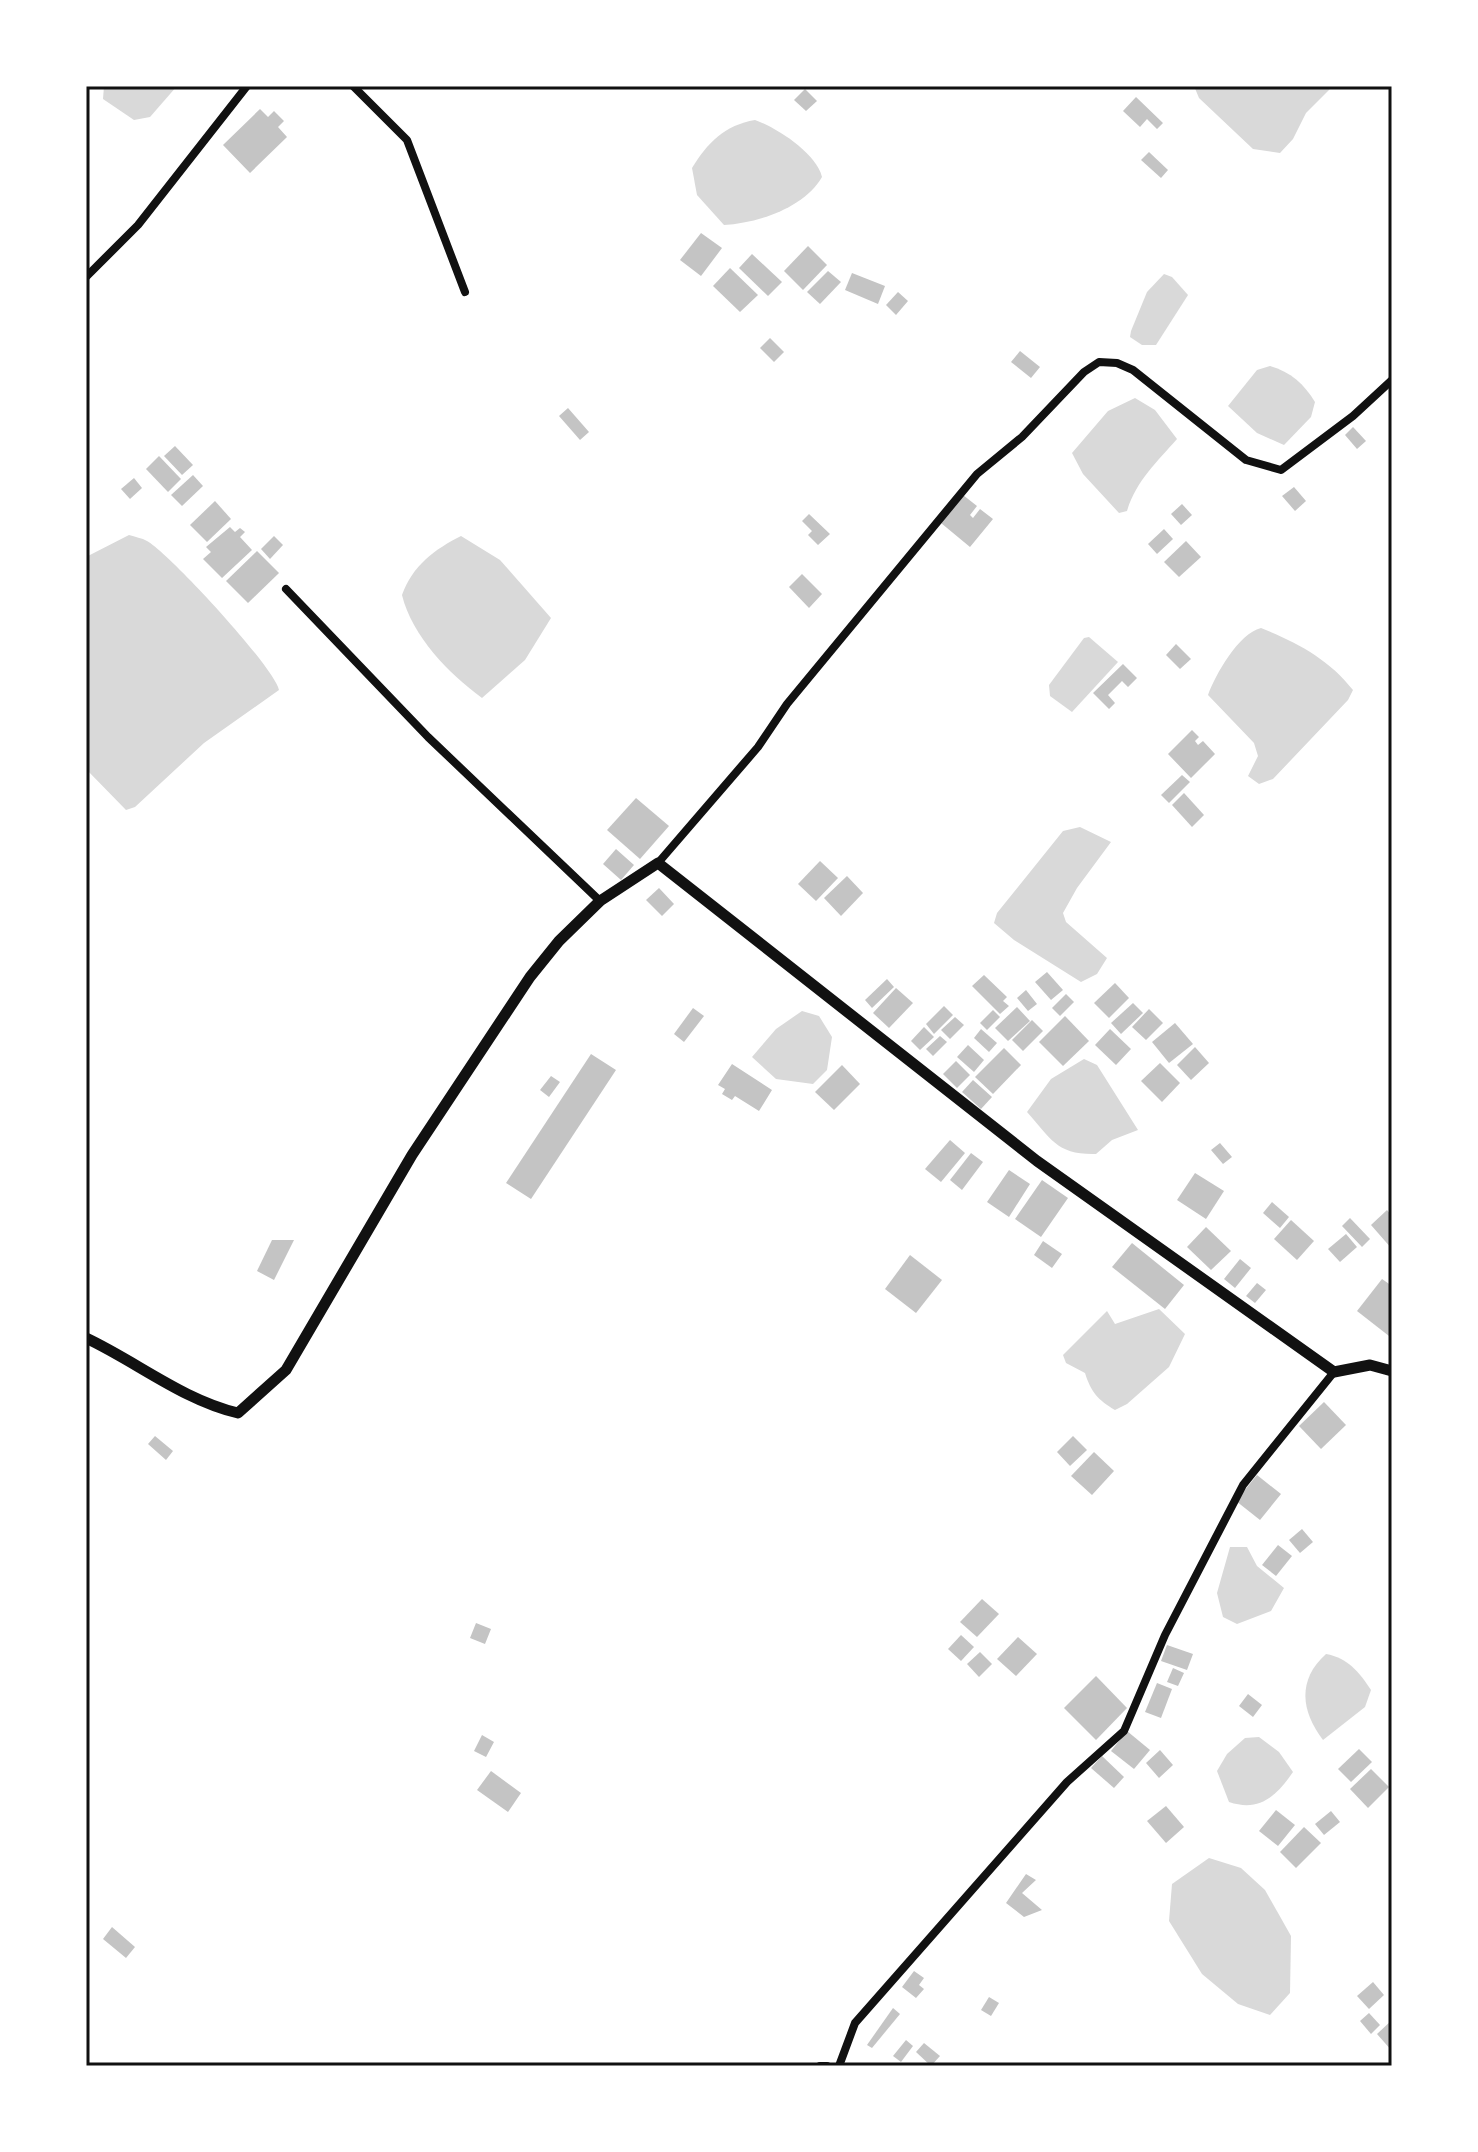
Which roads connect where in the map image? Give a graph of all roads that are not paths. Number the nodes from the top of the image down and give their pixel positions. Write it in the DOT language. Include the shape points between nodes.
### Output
graph roads {
  1 [pos="247,86"];
  2 [pos="353,86"];
  3 [pos="86,277"];
  4 [pos="465,292"];
  5 [pos="1392,380"];
  6 [pos="286,589"];
  7 [pos="658,863"];
  8 [pos="600,901"];
  9 [pos="86,1338"];
  10 [pos="1392,1371"];
  11 [pos="1334,1372"];
  12 [pos="820,2066"];
  13 [pos="827,2066"];
  14 [pos="839,2066"];
  1 -- 3 [label="street" via="138,225"];
  2 -- 4 [label="street" via="407,140"];
  5 -- 7 [label="street" via="1281,470 1246,460 1133,370 1099,362 977,474"];
  6 -- 8 [label="street" via="428,737"];
  7 -- 8 [label="street"];
  7 -- 11 [label="street" via="1037,1161"];
  8 -- 9 [label="street" via="530,977 412,1155 286,1370 238,1413 207,1406"];
  10 -- 11 [label="street" via="1370,1365"];
  11 -- 14 [label="street" via="1243,1485 1165,1635 1124,1731 1067,1782 855,2023"];
  12 -- 13 [label="street"];
}
